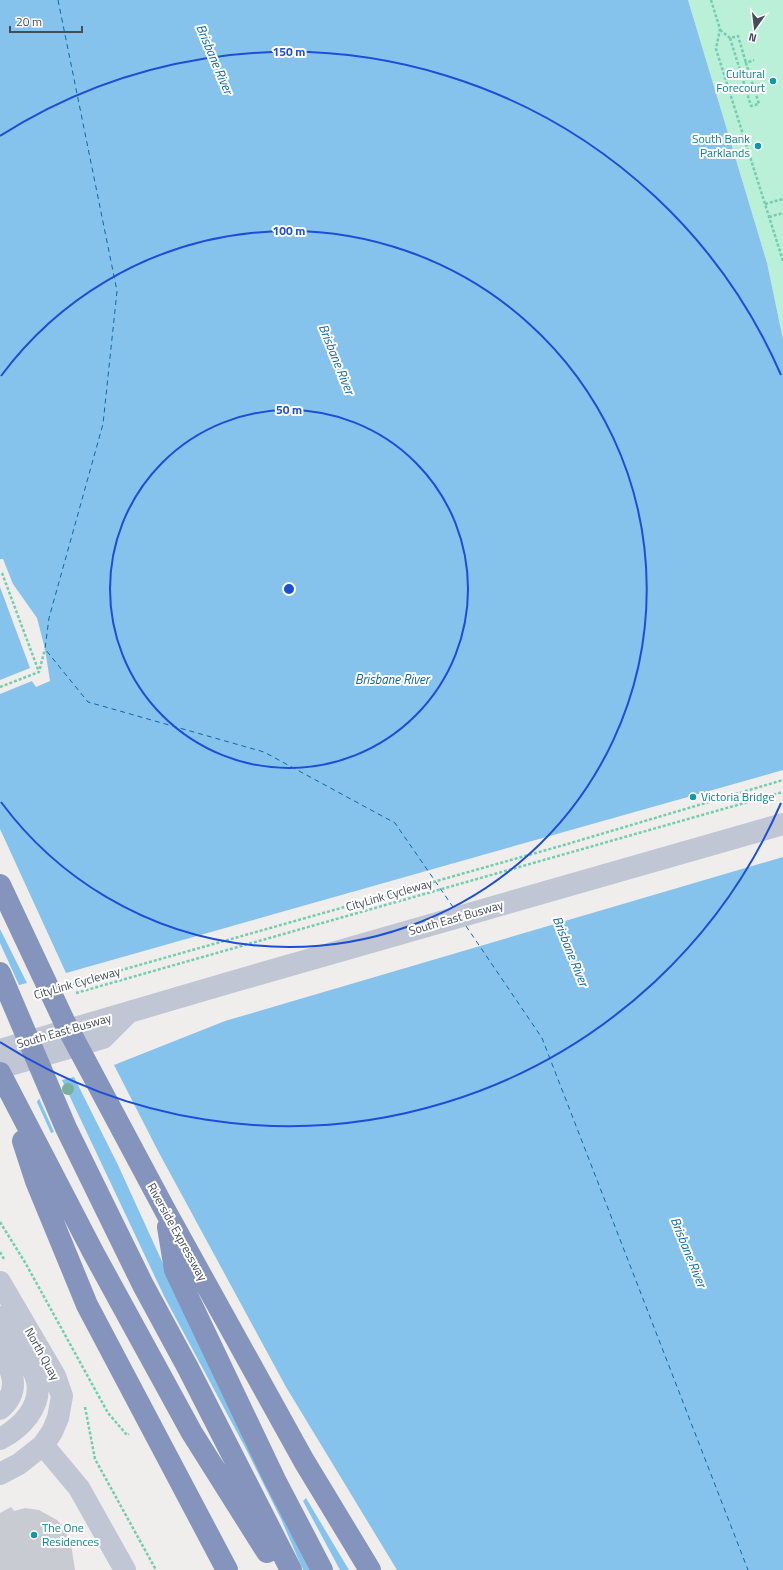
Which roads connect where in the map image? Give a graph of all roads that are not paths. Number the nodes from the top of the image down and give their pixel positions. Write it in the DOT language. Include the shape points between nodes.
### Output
graph roads {
  1 [pos="783,824"];
  2 [pos="0,885"];
  3 [pos="0,974"];
  4 [pos="129,1012"];
  5 [pos="0,1050"];
  6 [pos="2,1076"];
  7 [pos="166,1212"];
  8 [pos="0,1282"];
  9 [pos="0,1317"];
  10 [pos="0,1349"];
  11 [pos="0,1409"];
  12 [pos="0,1439"];
  13 [pos="43,1445"];
  14 [pos="0,1474"];
  15 [pos="126,1570"];
  16 [pos="227,1570"];
  17 [pos="279,1570"];
  18 [pos="291,1570"];
  19 [pos="322,1570"];
  20 [pos="370,1570"];
  1 -- 4 [label="street, South East Busway"];
  2 -- 7 [label="highway, Riverside Expressway" via="64,1021"];
  3 -- 18 [label="highway" via="66,1128 143,1285"];
  4 -- 5 [label="street, South East Busway"];
  4 -- 6 [label="street, South East Busway" via="103,1038"];
  6 -- 16 [label="highway" via="36,1181 87,1305"];
  6 -- 17 [label="highway" via="192,1433"];
  7 -- 19 [label="highway" via="175,1270 275,1480"];
  7 -- 20 [label="highway, Riverside Expressway" via="304,1461"];
  8 -- 13 [label="street, North Quay" via="60,1387 62,1406 52,1432"];
  9 -- 12 [label="street" via="30,1365 37,1382 36,1400 28,1417 12,1433"];
  10 -- 11 [label="street" via="12,1373 12,1390"];
  13 -- 14 [label="street, North Quay" via="20,1464"];
  13 -- 15 [label="street" via="78,1488"];
}
